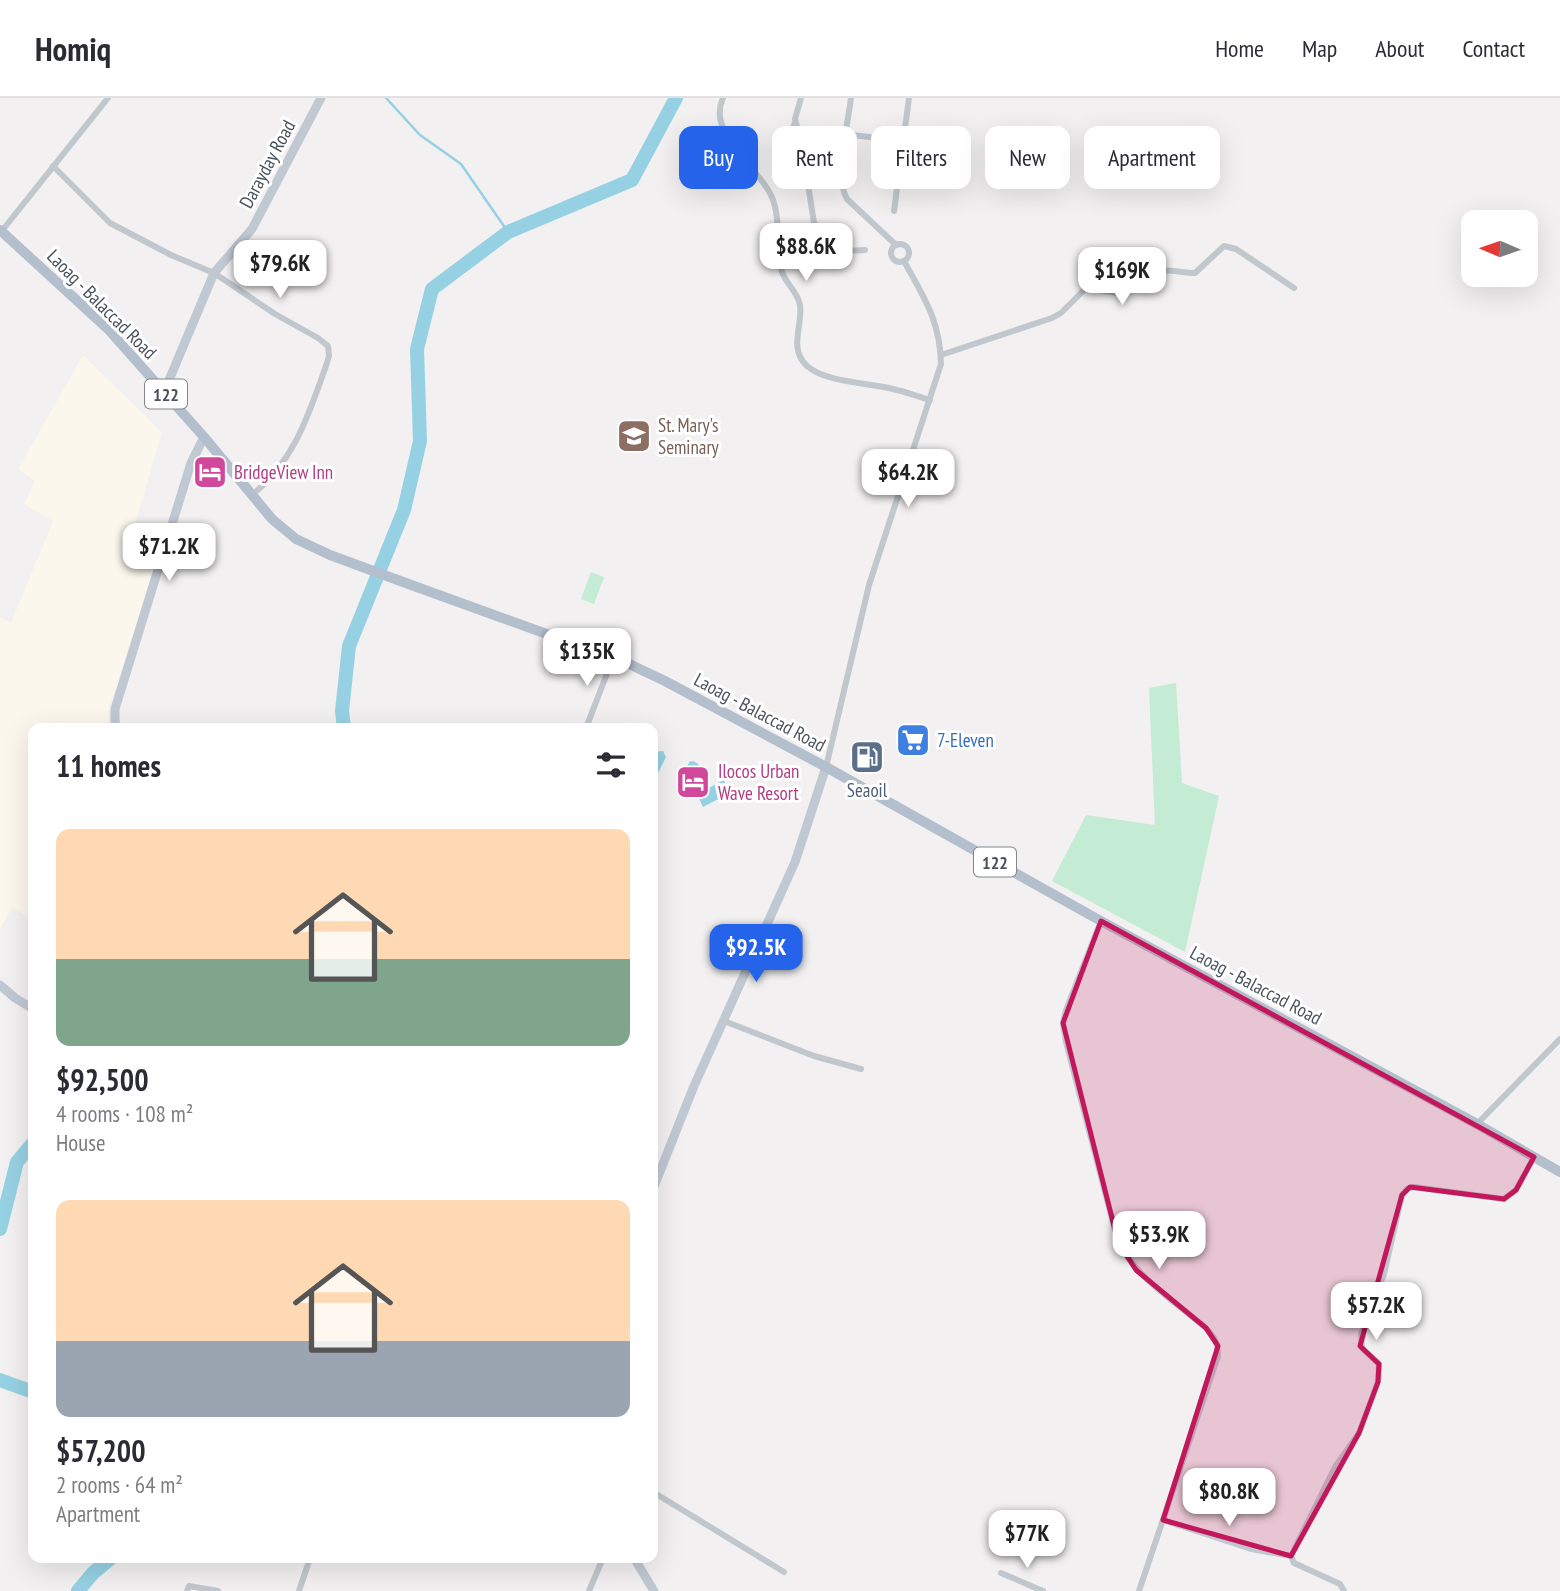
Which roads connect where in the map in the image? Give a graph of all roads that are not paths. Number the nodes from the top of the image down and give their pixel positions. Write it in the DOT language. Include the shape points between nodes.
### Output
graph roads {
  1 [pos="108,98"];
  2 [pos="321,98"];
  3 [pos="723,98"];
  4 [pos="801,98"];
  5 [pos="851,98"];
  6 [pos="909,98"];
  7 [pos="795,123"];
  8 [pos="794,126"];
  9 [pos="798,126"];
  10 [pos="847,126"];
  11 [pos="906,126"];
  12 [pos="53,166"];
  13 [pos="808,189"];
  14 [pos="844,189"];
  15 [pos="897,189"];
  16 [pos="894,211"];
  17 [pos="1,232"];
  18 [pos="896,245"];
  19 [pos="864,250"];
  20 [pos="904,261"];
  21 [pos="214,274"];
  22 [pos="1294,288"];
  23 [pos="941,355"];
  24 [pos="164,392"];
  25 [pos="930,400"];
  26 [pos="204,437"];
  27 [pos="252,495"];
  28 [pos="613,658"];
  29 [pos="116,723"];
  30 [pos="588,723"];
  31 [pos="826,768"];
  32 [pos="1101,921"];
  33 [pos="0,985"];
  34 [pos="28,1006"];
  35 [pos="724,1021"];
  36 [pos="1560,1039"];
  37 [pos="861,1069"];
  38 [pos="1477,1124"];
  39 [pos="1534,1157"];
  40 [pos="1560,1172"];
  41 [pos="658,1176"];
  42 [pos="658,1495"];
  43 [pos="1163,1520"];
  44 [pos="1291,1556"];
  45 [pos="308,1563"];
  46 [pos="601,1563"];
  47 [pos="637,1563"];
  48 [pos="784,1572"];
  49 [pos="1001,1573"];
  50 [pos="187,1591"];
  51 [pos="218,1591"];
  52 [pos="299,1591"];
  53 [pos="589,1591"];
  54 [pos="654,1591"];
  55 [pos="1043,1591"];
  56 [pos="1139,1591"];
  57 [pos="1344,1591"];
  1 -- 12 [label="street"];
  2 -- 21 [label="street, Darayday Road" via="252,229"];
  3 -- 25 [label="street" via="719,116 727,135 774,202 782,270 800,306 797,343 802,360 821,374"];
  4 -- 7 [label="street"];
  5 -- 10 [label="street"];
  6 -- 11 [label="street"];
  7 -- 8 [label="street"];
  7 -- 9 [label="street"];
  12 -- 17 [label="street"];
  12 -- 21 [label="street" via="110,223"];
  13 -- 19 [label="street" via="812,217 833,248"];
  14 -- 18 [label="street" via="847,199"];
  15 -- 16 [label="street"];
  17 -- 24 [label="main road, Laoag - Balaccad Road / 122" via="92,313"];
  18 -- 20 [label="street" via="892,257"];
  18 -- 20 [label="street" via="908,248"];
  20 -- 23 [label="street" via="935,318"];
  21 -- 24 [label="street, Darayday Road"];
  21 -- 27 [label="street" via="318,338 329,350 299,438 270,481"];
  22 -- 23 [label="street" via="1236,249 1224,246 1195,273 1155,272 1125,294 1086,288 1052,318"];
  23 -- 25 [label="street"];
  24 -- 26 [label="main road, Laoag - Balaccad Road / 122"];
  25 -- 31 [label="street" via="869,585"];
  26 -- 27 [label="main road, Laoag - Balaccad Road / 122"];
  26 -- 29 [label="street" via="191,463 115,709"];
  27 -- 28 [label="main road, Laoag - Balaccad Road / 122" via="285,531 330,555"];
  28 -- 30 [label="street"];
  28 -- 31 [label="main road, Laoag - Balaccad Road / 122"];
  31 -- 32 [label="main road, Laoag - Balaccad Road / 122"];
  31 -- 35 [label="street" via="795,862"];
  32 -- 38 [label="main road, Laoag - Balaccad Road / 122"];
  32 -- 43 [label="street" via="1066,1010 1064,1031 1118,1242 1136,1270 1206,1328 1218,1346"];
  33 -- 34 [label="street"];
  35 -- 37 [label="street"];
  35 -- 41 [label="street"];
  36 -- 38 [label="street"];
  38 -- 39 [label="main road, Laoag - Balaccad Road / 122"];
  39 -- 40 [label="main road, Laoag - Balaccad Road / 122"];
  39 -- 44 [label="street" via="1517,1190 1504,1199 1413,1187 1402,1195 1384,1274 1361,1334 1362,1348 1379,1364 1378,1382 1359,1433 1335,1467"];
  42 -- 48 [label="street"];
  43 -- 44 [label="street" via="1251,1549"];
  43 -- 56 [label="street"];
  44 -- 57 [label="street" via="1294,1563 1339,1584"];
  45 -- 52 [label="street"];
  46 -- 53 [label="street"];
  47 -- 54 [label="street"];
  49 -- 55 [label="street"];
  50 -- 51 [label="street" via="191,1586"];
}
